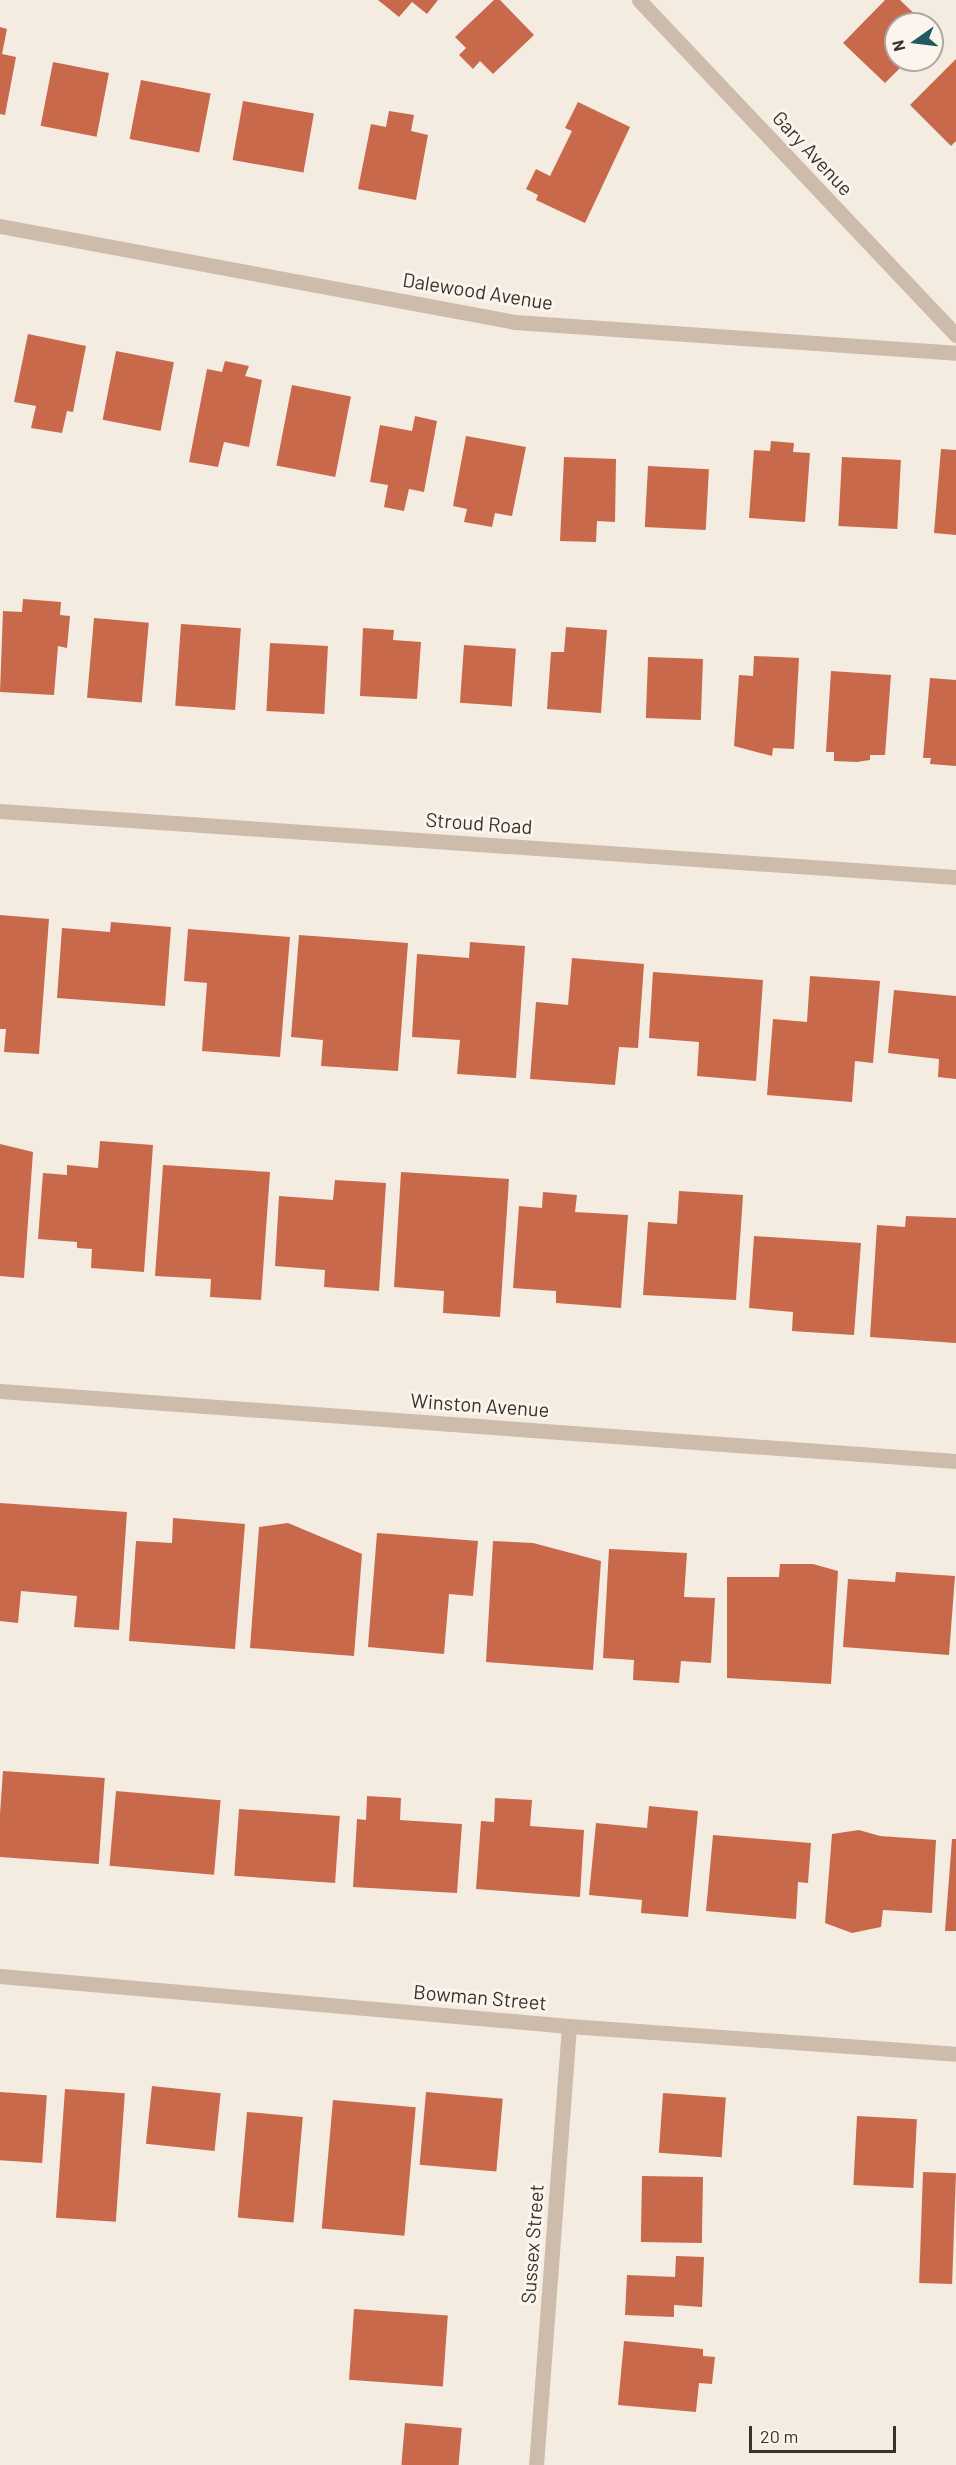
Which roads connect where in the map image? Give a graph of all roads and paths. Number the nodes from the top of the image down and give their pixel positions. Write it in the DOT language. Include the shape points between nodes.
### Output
graph roads {
  1 [pos="639,0"];
  2 [pos="0,226"];
  3 [pos="956,334"];
  4 [pos="956,353"];
  5 [pos="0,811"];
  6 [pos="956,877"];
  7 [pos="0,1391"];
  8 [pos="956,1461"];
  9 [pos="0,1976"];
  10 [pos="569,2026"];
  11 [pos="956,2054"];
  12 [pos="536,2465"];
  1 -- 3 [label="street, Gary Avenue"];
  2 -- 4 [label="street, Dalewood Avenue" via="515,322"];
  5 -- 6 [label="street, Stroud Road"];
  7 -- 8 [label="street, Winston Avenue"];
  9 -- 10 [label="street, Bowman Street"];
  10 -- 11 [label="street, Bowman Street"];
  10 -- 12 [label="street, Sussex Street"];
}
